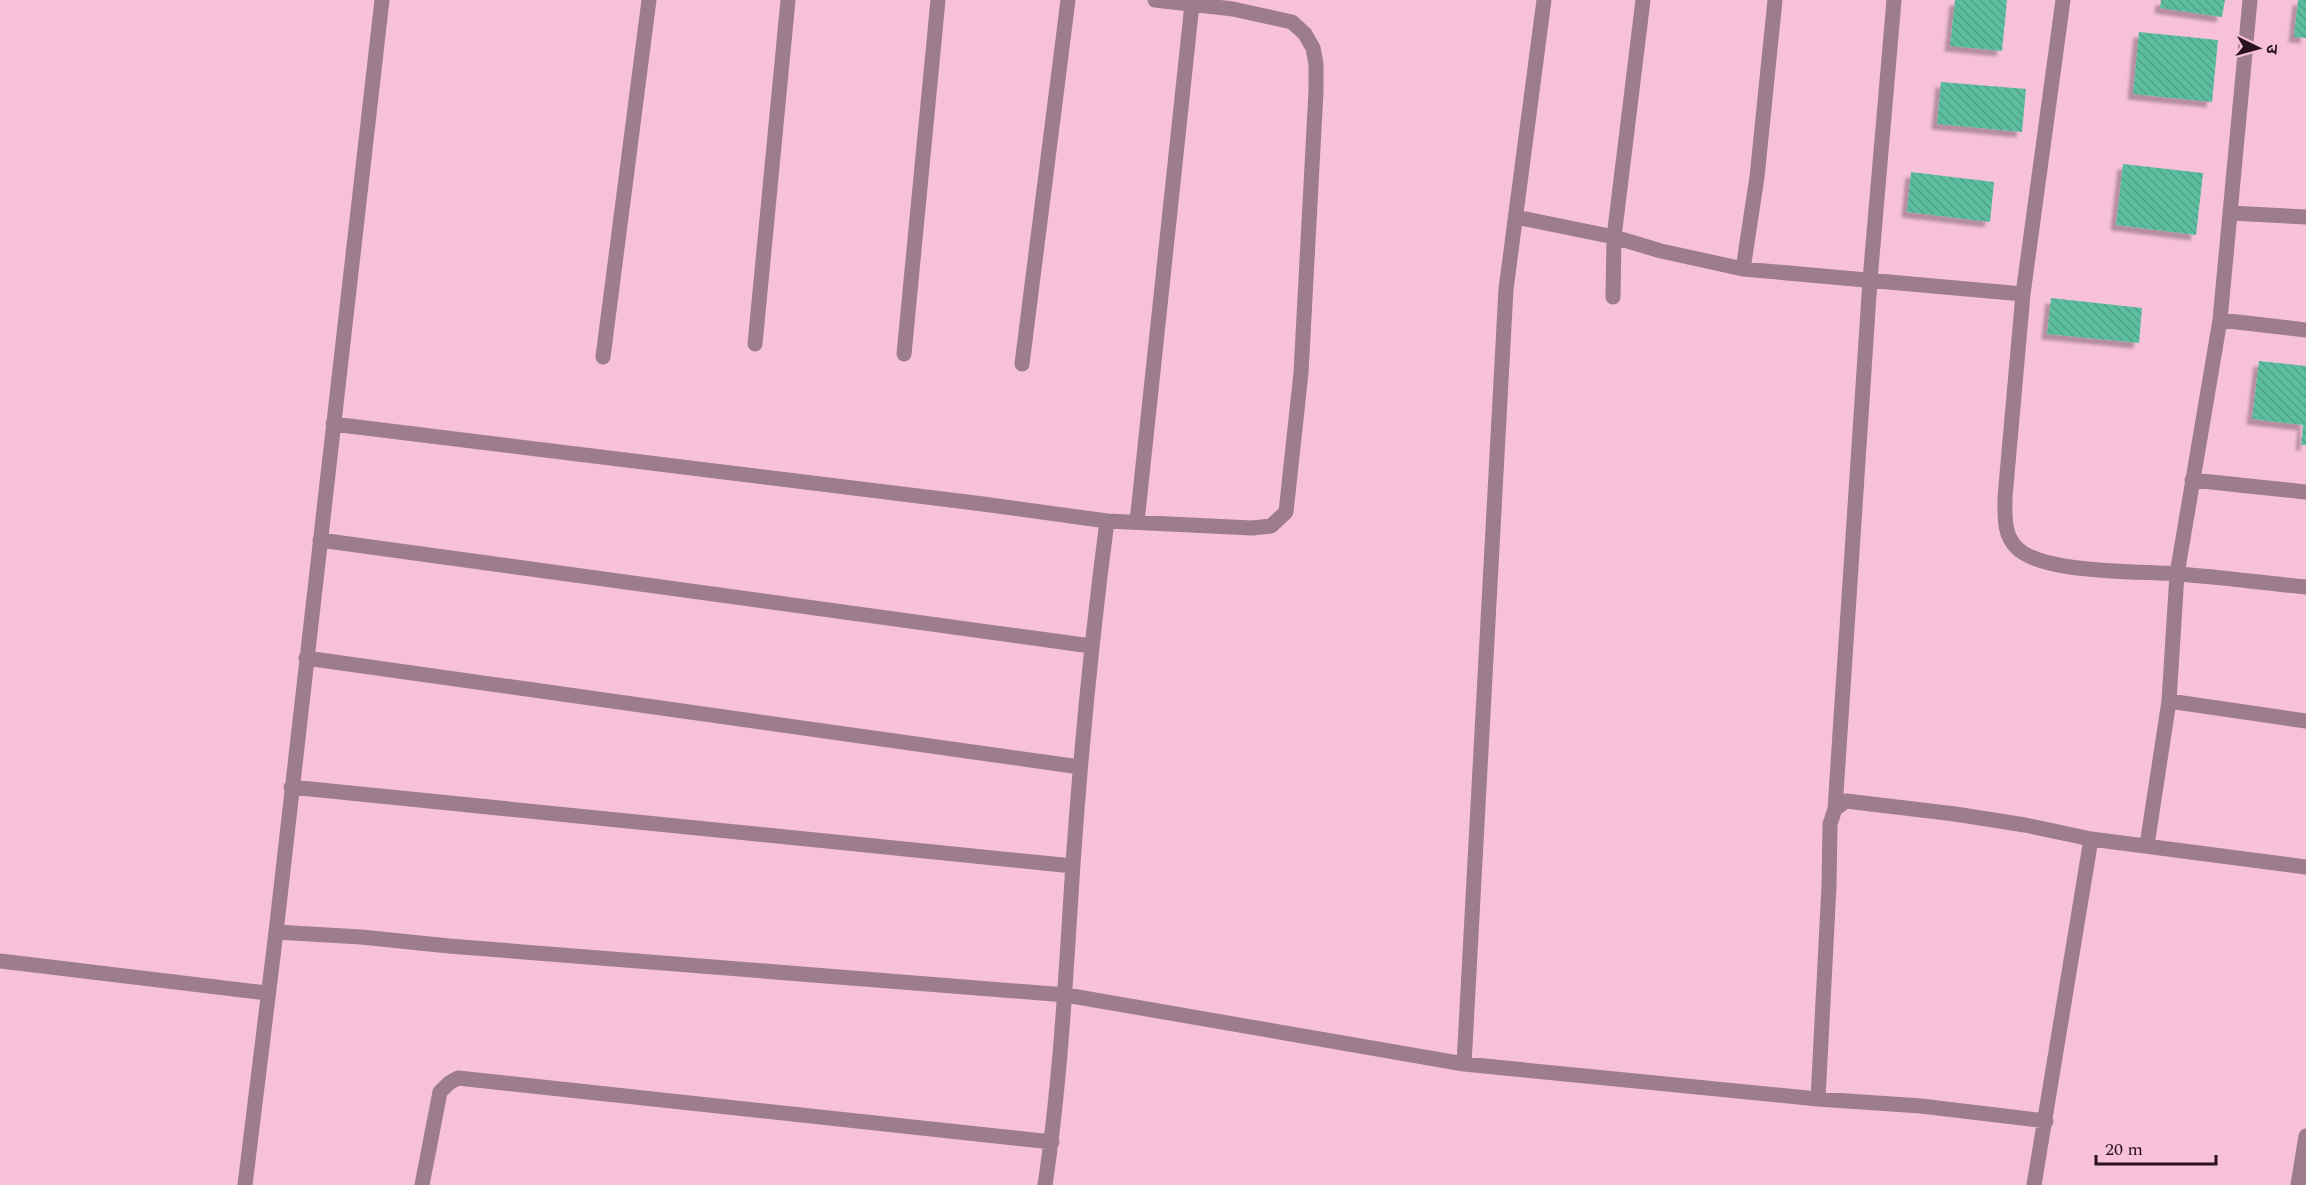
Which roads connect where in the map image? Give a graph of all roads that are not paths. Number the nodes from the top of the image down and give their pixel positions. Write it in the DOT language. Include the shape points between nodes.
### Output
graph roads {
  1 [pos="382,0"];
  2 [pos="649,0"];
  3 [pos="788,0"];
  4 [pos="938,0"];
  5 [pos="1068,0"];
  6 [pos="1155,0"];
  7 [pos="1544,0"];
  8 [pos="1643,0"];
  9 [pos="1775,0"];
  10 [pos="1894,0"];
  11 [pos="2062,0"];
  12 [pos="2250,0"];
  13 [pos="1192,4"];
  14 [pos="2230,213"];
  15 [pos="1516,217"];
  16 [pos="2306,217"];
  17 [pos="1614,237"];
  18 [pos="1743,268"];
  19 [pos="1870,280"];
  20 [pos="2023,294"];
  21 [pos="1612,297"];
  22 [pos="2220,320"];
  23 [pos="2306,330"];
  24 [pos="755,344"];
  25 [pos="904,354"];
  26 [pos="603,357"];
  27 [pos="1022,364"];
  28 [pos="333,424"];
  29 [pos="2192,480"];
  30 [pos="2306,492"];
  31 [pos="1107,521"];
  32 [pos="1137,522"];
  33 [pos="320,540"];
  34 [pos="2177,574"];
  35 [pos="2306,587"];
  36 [pos="1091,646"];
  37 [pos="306,658"];
  38 [pos="2169,701"];
  39 [pos="2306,721"];
  40 [pos="1080,768"];
  41 [pos="291,787"];
  42 [pos="1835,809"];
  43 [pos="2091,839"];
  44 [pos="2147,845"];
  45 [pos="1073,866"];
  46 [pos="2306,867"];
  47 [pos="276,932"];
  48 [pos="0,961"];
  49 [pos="267,993"];
  50 [pos="1066,995"];
  51 [pos="1464,1064"];
  52 [pos="1818,1099"];
  53 [pos="2046,1121"];
  54 [pos="2306,1136"];
  55 [pos="1052,1142"];
  56 [pos="245,1185"];
  57 [pos="422,1185"];
  58 [pos="1046,1185"];
  59 [pos="2034,1185"];
  60 [pos="2298,1185"];
  1 -- 28 [label="street"];
  2 -- 26 [label="street"];
  3 -- 24 [label="street"];
  4 -- 25 [label="street"];
  5 -- 27 [label="street"];
  6 -- 13 [label="street"];
  7 -- 15 [label="street"];
  8 -- 17 [label="street"];
  9 -- 18 [label="street" via="1757,177"];
  10 -- 19 [label="street"];
  11 -- 20 [label="street"];
  12 -- 14 [label="street"];
  13 -- 32 [label="street"];
  13 -- 32 [label="street" via="1292,22 1313,48 1316,91 1301,373 1286,512 1271,526"];
  14 -- 16 [label="street"];
  14 -- 22 [label="street"];
  15 -- 17 [label="street"];
  15 -- 51 [label="street" via="1506,289"];
  17 -- 18 [label="street"];
  17 -- 21 [label="street"];
  18 -- 19 [label="street"];
  19 -- 20 [label="street"];
  19 -- 42 [label="street"];
  20 -- 34 [label="street" via="2006,496 2006,527 2016,548 2034,559 2061,565"];
  22 -- 23 [label="street"];
  22 -- 29 [label="street"];
  28 -- 31 [label="street"];
  28 -- 33 [label="street"];
  29 -- 30 [label="street"];
  29 -- 34 [label="street"];
  31 -- 32 [label="street"];
  31 -- 36 [label="street"];
  33 -- 36 [label="street"];
  33 -- 37 [label="street"];
  34 -- 35 [label="street"];
  34 -- 38 [label="street"];
  36 -- 40 [label="street"];
  37 -- 40 [label="street"];
  37 -- 41 [label="street"];
  38 -- 39 [label="street"];
  38 -- 44 [label="street"];
  40 -- 45 [label="street"];
  41 -- 45 [label="street"];
  41 -- 47 [label="street"];
  42 -- 43 [label="street" via="1846,801 1863,802 2025,825"];
  42 -- 52 [label="street" via="1830,824"];
  43 -- 44 [label="street"];
  43 -- 53 [label="street"];
  44 -- 46 [label="street"];
  45 -- 50 [label="street"];
  47 -- 49 [label="street"];
  47 -- 50 [label="street"];
  48 -- 49 [label="street"];
  49 -- 56 [label="street"];
  50 -- 51 [label="street"];
  50 -- 55 [label="street"];
  51 -- 52 [label="street"];
  52 -- 53 [label="street"];
  53 -- 59 [label="street"];
  54 -- 60 [label="street"];
  55 -- 57 [label="street" via="458,1078 440,1092"];
  55 -- 58 [label="street"];
}
